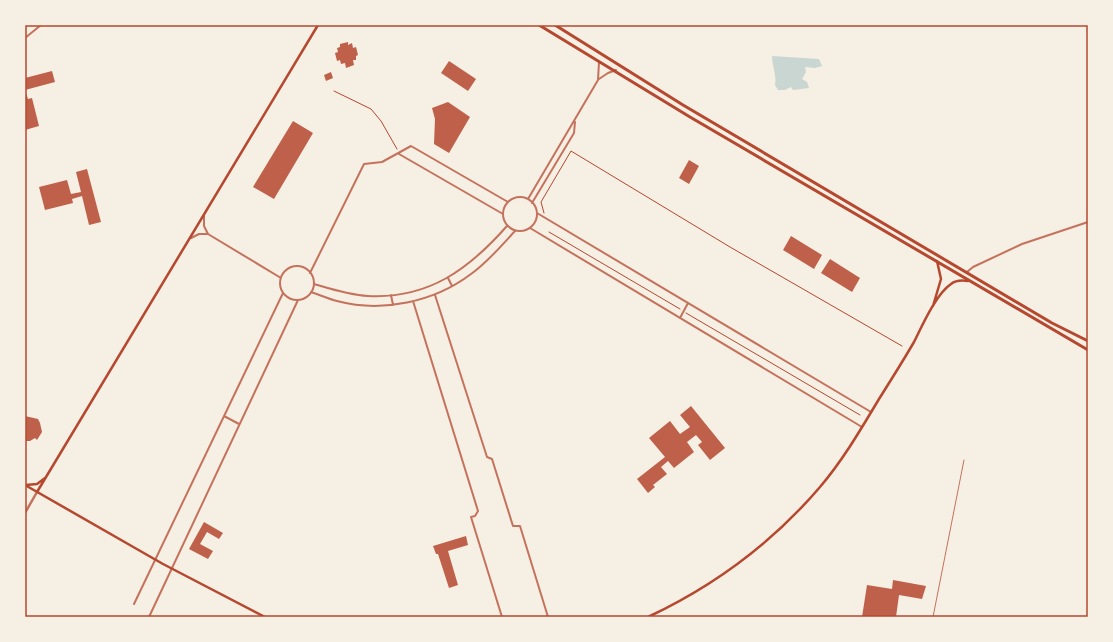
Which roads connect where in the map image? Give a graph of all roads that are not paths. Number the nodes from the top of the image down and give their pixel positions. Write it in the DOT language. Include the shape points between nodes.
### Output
graph roads {
  1 [pos="41,25"];
  2 [pos="318,25"];
  3 [pos="539,25"];
  4 [pos="555,25"];
  5 [pos="25,38"];
  6 [pos="598,59"];
  7 [pos="616,70"];
  8 [pos="598,80"];
  9 [pos="575,121"];
  10 [pos="564,139"];
  11 [pos="569,142"];
  12 [pos="399,154"];
  13 [pos="528,199"];
  14 [pos="508,202"];
  15 [pos="532,203"];
  16 [pos="537,213"];
  17 [pos="503,214"];
  18 [pos="204,216"];
  19 [pos="1088,222"];
  20 [pos="507,226"];
  21 [pos="530,228"];
  22 [pos="515,231"];
  23 [pos="208,234"];
  24 [pos="190,239"];
  25 [pos="937,261"];
  26 [pos="967,272"];
  27 [pos="310,273"];
  28 [pos="281,278"];
  29 [pos="448,278"];
  30 [pos="972,281"];
  31 [pos="314,284"];
  32 [pos="452,286"];
  33 [pos="311,292"];
  34 [pos="283,293"];
  35 [pos="435,294"];
  36 [pos="391,295"];
  37 [pos="298,300"];
  38 [pos="412,301"];
  39 [pos="688,303"];
  40 [pos="393,305"];
  41 [pos="931,310"];
  42 [pos="680,318"];
  43 [pos="1088,342"];
  44 [pos="1088,350"];
  45 [pos="872,412"];
  46 [pos="224,416"];
  47 [pos="239,424"];
  48 [pos="862,427"];
  49 [pos="964,460"];
  50 [pos="47,477"];
  51 [pos="25,485"];
  52 [pos="37,492"];
  53 [pos="25,513"];
  54 [pos="155,560"];
  55 [pos="171,569"];
  56 [pos="134,604"];
  57 [pos="149,617"];
  58 [pos="265,617"];
  59 [pos="502,617"];
  60 [pos="548,617"];
  61 [pos="648,617"];
  62 [pos="933,617"];
  1 -- 5 [label="street"];
  2 -- 18 [label="main road"];
  3 -- 6 [label="main road"];
  4 -- 26 [label="main road" via="673,99"];
  6 -- 7 [label="main road"];
  6 -- 8 [label="street"];
  7 -- 8 [label="street"];
  7 -- 25 [label="main road" via="690,117"];
  8 -- 9 [label="street"];
  9 -- 10 [label="street"];
  9 -- 11 [label="street" via="574,133"];
  10 -- 11 [label="street"];
  10 -- 13 [label="street"];
  11 -- 15 [label="street"];
  12 -- 14 [label="street" via="411,146"];
  12 -- 17 [label="street"];
  12 -- 27 [label="street" via="382,162 364,164"];
  13 -- 14 [label="street" via="516,198"];
  13 -- 15 [label="street"];
  14 -- 17 [label="street"];
  15 -- 16 [label="street"];
  16 -- 21 [label="street"];
  16 -- 39 [label="street"];
  17 -- 20 [label="street"];
  18 -- 23 [label="street" via="204,226"];
  18 -- 24 [label="main road"];
  19 -- 26 [label="street" via="1022,244"];
  20 -- 22 [label="street"];
  20 -- 29 [label="street" via="485,251"];
  21 -- 22 [label="street"];
  21 -- 42 [label="street"];
  22 -- 32 [label="street" via="471,275"];
  23 -- 24 [label="street" via="199,234"];
  23 -- 28 [label="street"];
  24 -- 50 [label="main road"];
  25 -- 30 [label="main road"];
  25 -- 41 [label="main road" via="941,279"];
  26 -- 43 [label="main road"];
  27 -- 28 [label="street" via="302,267 291,267"];
  27 -- 31 [label="street"];
  28 -- 34 [label="street"];
  29 -- 32 [label="street"];
  29 -- 36 [label="street" via="418,290"];
  30 -- 41 [label="main road" via="952,283"];
  30 -- 44 [label="main road"];
  31 -- 33 [label="street"];
  31 -- 36 [label="street" via="354,295"];
  32 -- 35 [label="street"];
  33 -- 37 [label="street"];
  33 -- 40 [label="street" via="337,302"];
  34 -- 37 [label="street" via="290,299"];
  34 -- 46 [label="street"];
  35 -- 38 [label="street"];
  35 -- 60 [label="street" via="487,458 492,459 513,526 520,526"];
  36 -- 40 [label="street"];
  37 -- 47 [label="street"];
  38 -- 40 [label="street"];
  38 -- 59 [label="street" via="478,511 471,517"];
  39 -- 42 [label="street"];
  39 -- 45 [label="street"];
  41 -- 45 [label="main road"];
  42 -- 48 [label="street"];
  45 -- 48 [label="main road"];
  46 -- 47 [label="street"];
  46 -- 54 [label="street"];
  47 -- 55 [label="street"];
  48 -- 61 [label="main road" via="820,487 762,544 706,587"];
  49 -- 62 [label="lane"];
  50 -- 51 [label="main road" via="37,484"];
  50 -- 52 [label="main road"];
  51 -- 52 [label="main road"];
  52 -- 53 [label="street"];
  52 -- 54 [label="main road"];
  54 -- 55 [label="main road"];
  54 -- 56 [label="street"];
  55 -- 57 [label="street"];
  55 -- 58 [label="main road"];
}
